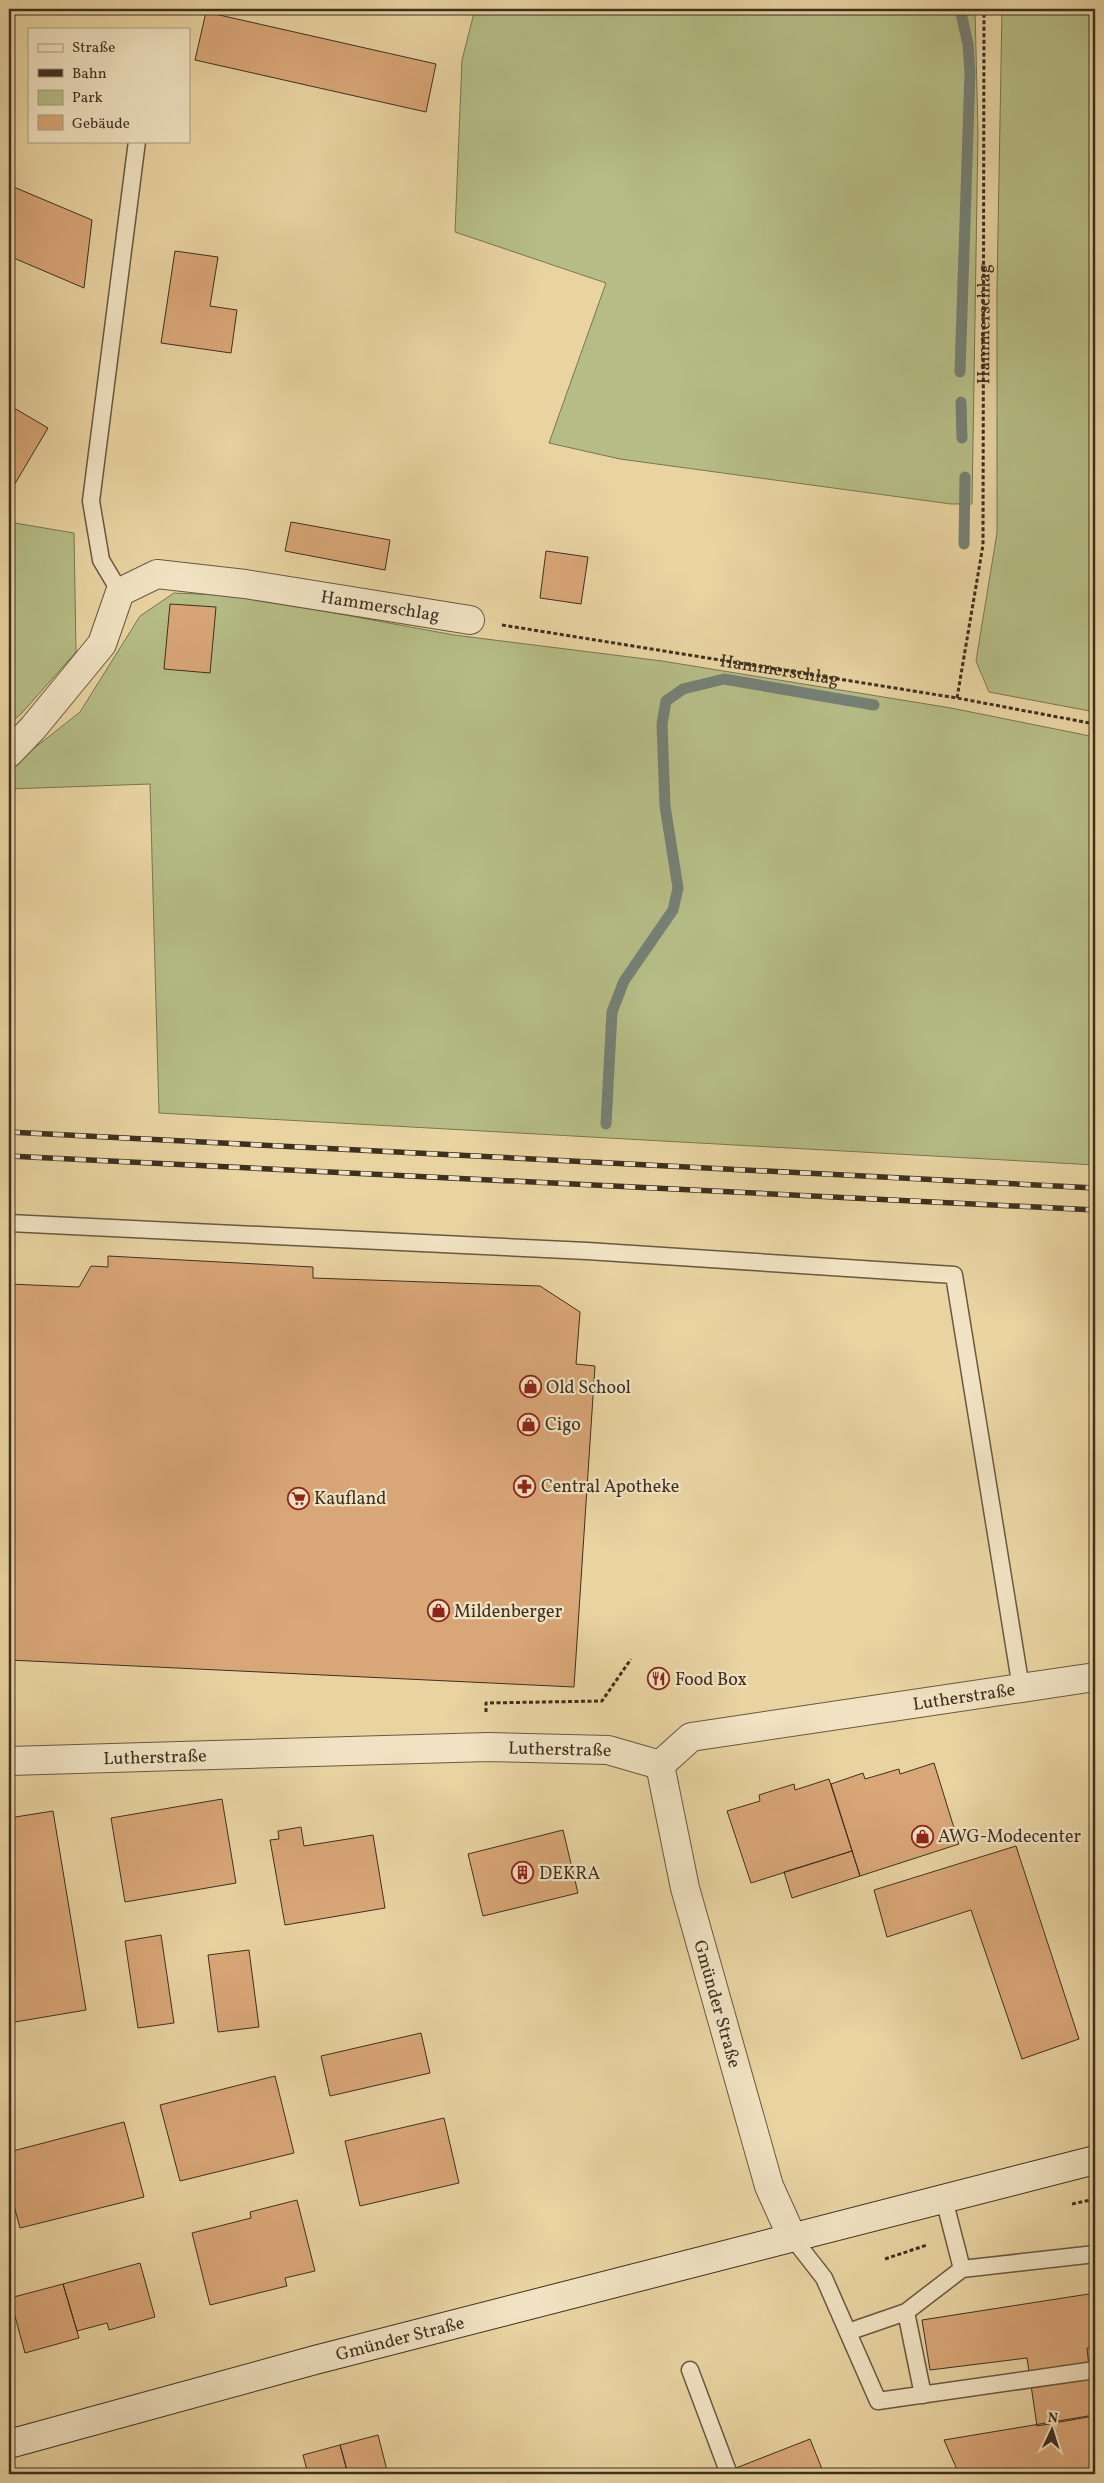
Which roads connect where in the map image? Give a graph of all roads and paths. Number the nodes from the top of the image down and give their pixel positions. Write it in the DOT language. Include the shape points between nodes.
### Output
graph roads {
  1 [pos="984,9"];
  2 [pos="137,142"];
  3 [pos="120,592"];
  4 [pos="470,620"];
  5 [pos="957,698"];
  6 [pos="1095,724"];
  7 [pos="9,753"];
  8 [pos="9,1223"];
  9 [pos="631,1659"];
  10 [pos="1095,1677"];
  11 [pos="1021,1688"];
  12 [pos="488,1747"];
  13 [pos="9,1761"];
  14 [pos="660,1765"];
  15 [pos="1095,2160"];
  16 [pos="944,2199"];
  17 [pos="1095,2199"];
  18 [pos="1067,2205"];
  19 [pos="953,2236"];
  20 [pos="792,2237"];
  21 [pos="1095,2254"];
  22 [pos="885,2259"];
  23 [pos="962,2269"];
  24 [pos="906,2312"];
  25 [pos="848,2332"];
  26 [pos="690,2370"];
  27 [pos="1095,2370"];
  28 [pos="922,2395"];
  29 [pos="9,2444"];
  30 [pos="729,2474"];
  1 -- 5 [label="path, Hammerschlag" via="983,546"];
  2 -- 3 [label="lane" via="91,501 101,560"];
  3 -- 4 [label="street, Hammerschlag" via="157,574 245,584"];
  3 -- 7 [label="street" via="102,644"];
  4 -- 5 [label="path, Hammerschlag"];
  5 -- 6 [label="path"];
  8 -- 11 [label="lane" via="587,1251 954,1275"];
  9 -- 12 [label="path" via="602,1701 486,1703"];
  10 -- 11 [label="street, Lutherstraße"];
  11 -- 14 [label="street, Lutherstraße" via="691,1737"];
  12 -- 13 [label="street, Lutherstraße"];
  12 -- 14 [label="street, Lutherstraße" via="608,1750"];
  14 -- 20 [label="street, Gmünder Straße" via="681,1870 701,1944 769,2186"];
  15 -- 16 [label="street, Gmünder Straße"];
  16 -- 19 [label="lane"];
  16 -- 20 [label="street, Gmünder Straße"];
  17 -- 18 [label="path"];
  19 -- 22 [label="path"];
  19 -- 23 [label="lane"];
  20 -- 25 [label="lane" via="824,2278"];
  20 -- 29 [label="street, Gmünder Straße" via="324,2357"];
  21 -- 23 [label="lane"];
  23 -- 24 [label="lane"];
  24 -- 25 [label="lane"];
  24 -- 28 [label="lane"];
  25 -- 28 [label="lane" via="878,2401"];
  26 -- 30 [label="lane"];
  27 -- 28 [label="lane"];
}
